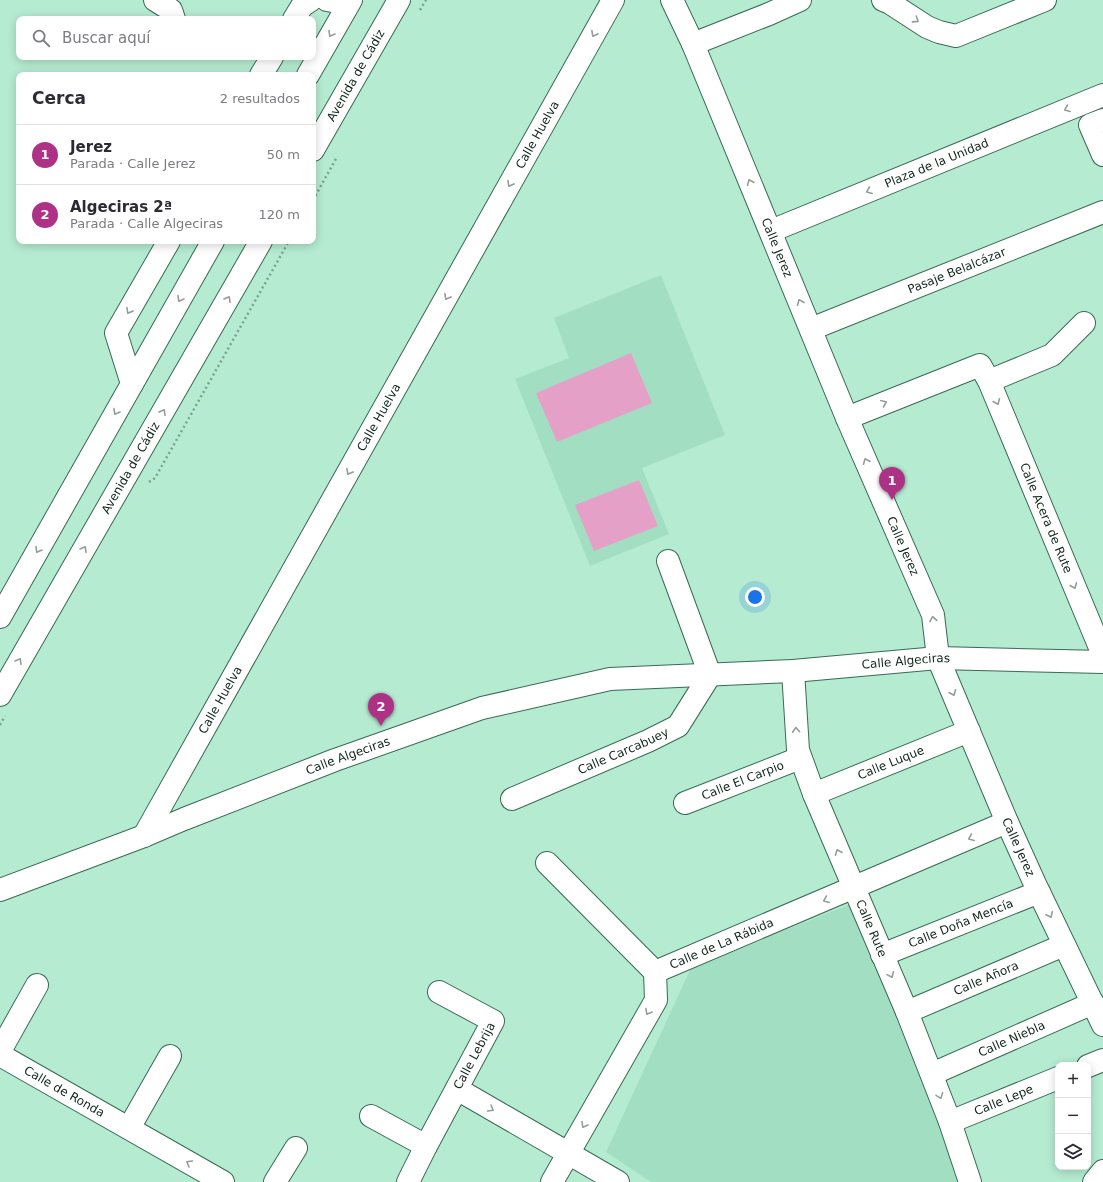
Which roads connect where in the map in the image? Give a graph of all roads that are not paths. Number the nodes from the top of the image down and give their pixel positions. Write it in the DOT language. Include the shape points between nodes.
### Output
graph roads {
  1 [pos="155,0"];
  2 [pos="312,0"];
  3 [pos="327,0"];
  4 [pos="399,0"];
  5 [pos="614,0"];
  6 [pos="672,0"];
  7 [pos="883,0"];
  8 [pos="1045,0"];
  9 [pos="798,1"];
  10 [pos="350,2"];
  11 [pos="173,16"];
  12 [pos="296,16"];
  13 [pos="693,44"];
  14 [pos="270,60"];
  15 [pos="264,72"];
  16 [pos="310,72"];
  17 [pos="1103,95"];
  18 [pos="1103,120"];
  19 [pos="316,145"];
  20 [pos="1103,156"];
  21 [pos="1103,212"];
  22 [pos="771,231"];
  23 [pos="167,244"];
  24 [pos="211,244"];
  25 [pos="259,244"];
  26 [pos="1084,323"];
  27 [pos="811,329"];
  28 [pos="989,381"];
  29 [pos="132,384"];
  30 [pos="848,418"];
  31 [pos="668,561"];
  32 [pos="0,617"];
  33 [pos="1103,655"];
  34 [pos="938,658"];
  35 [pos="1103,662"];
  36 [pos="792,671"];
  37 [pos="710,675"];
  38 [pos="0,695"];
  39 [pos="969,731"];
  40 [pos="800,758"];
  41 [pos="814,794"];
  42 [pos="512,799"];
  43 [pos="685,803"];
  44 [pos="1007,822"];
  45 [pos="144,836"];
  46 [pos="547,862"];
  47 [pos="854,888"];
  48 [pos="0,890"];
  49 [pos="1039,892"];
  50 [pos="1064,945"];
  51 [pos="882,955"];
  52 [pos="655,972"];
  53 [pos="37,985"];
  54 [pos="439,992"];
  55 [pos="1093,1003"];
  56 [pos="907,1012"];
  57 [pos="1103,1025"];
  58 [pos="0,1051"];
  59 [pos="0,1055"];
  60 [pos="170,1056"];
  61 [pos="1103,1060"];
  62 [pos="1091,1065"];
  63 [pos="932,1074"];
  64 [pos="1055,1079"];
  65 [pos="457,1089"];
  66 [pos="371,1116"];
  67 [pos="950,1122"];
  68 [pos="129,1128"];
  69 [pos="426,1146"];
  70 [pos="296,1148"];
  71 [pos="567,1154"];
  72 [pos="1103,1171"];
  73 [pos="223,1182"];
  74 [pos="275,1182"];
  75 [pos="408,1182"];
  76 [pos="552,1182"];
  77 [pos="618,1182"];
  78 [pos="970,1182"];
  79 [pos="1094,1182"];
  1 -- 11 [label="street" via="172,10"];
  2 -- 12 [label="street" via="302,6"];
  3 -- 10 [label="street"];
  4 -- 19 [label="street, Avenida de Cádiz"];
  5 -- 45 [label="street, Calle Huelva, one-way"];
  6 -- 13 [label="street, Calle Jerez"];
  7 -- 8 [label="street, one-way" via="927,27 956,36"];
  9 -- 13 [label="street"];
  10 -- 16 [label="street, one-way"];
  22 -- 13 [label="street, Calle Jerez, one-way"];
  14 -- 15 [label="street"];
  17 -- 22 [label="street, Plaza de la Unidad, one-way"];
  18 -- 20 [label="street" via="1090,125"];
  21 -- 27 [label="street, Pasaje Belalcázar"];
  27 -- 22 [label="street, Calle Jerez, one-way"];
  23 -- 29 [label="street, one-way" via="116,333"];
  24 -- 29 [label="street, one-way"];
  38 -- 25 [label="street, Avenida de Cádiz, one-way"];
  26 -- 28 [label="street" via="1052,355"];
  27 -- 30 [label="street, Calle Jerez"];
  30 -- 28 [label="street, Calle Acera de Rute, one-way" via="980,365"];
  28 -- 33 [label="street, Calle Acera de Rute, one-way"];
  29 -- 32 [label="street, one-way"];
  34 -- 30 [label="street, Calle Jerez, one-way" via="933,615"];
  31 -- 37 [label="street"];
  34 -- 35 [label="street, Calle Algeciras"];
  34 -- 36 [label="street, Calle Algeciras"];
  34 -- 39 [label="street, Calle Jerez, one-way"];
  36 -- 37 [label="street, Calle Algeciras"];
  40 -- 36 [label="street, Calle Rute, one-way"];
  37 -- 42 [label="street, Calle Carcabuey" via="678,726"];
  37 -- 45 [label="street, Calle Algeciras" via="610,679 482,708 336,760"];
  39 -- 41 [label="street, Calle Luque"];
  39 -- 44 [label="street, Calle Jerez"];
  40 -- 41 [label="street, Calle Rute"];
  40 -- 43 [label="street, Calle El Carpio"];
  47 -- 41 [label="street, Calle Rute, one-way"];
  44 -- 47 [label="street, Calle de La Rábida, one-way"];
  44 -- 49 [label="street, Calle Jerez"];
  45 -- 48 [label="street, Calle Algeciras"];
  46 -- 52 [label="street"];
  47 -- 51 [label="street, Calle Rute"];
  47 -- 52 [label="street, Calle de La Rábida, one-way"];
  49 -- 50 [label="street, Calle Jerez, one-way"];
  49 -- 51 [label="street, Calle Doña Mencía"];
  50 -- 55 [label="street, Calle Jerez"];
  50 -- 56 [label="street, Calle Añora"];
  51 -- 56 [label="street, Calle Rute, one-way"];
  52 -- 71 [label="street, Calle de La Rábida, one-way" via="656,1000"];
  53 -- 58 [label="street"];
  54 -- 65 [label="street, Calle Lebrija" via="493,1021"];
  55 -- 57 [label="street, Calle Jerez"];
  55 -- 63 [label="street, Calle Niebla"];
  56 -- 63 [label="street, Calle Rute"];
  59 -- 68 [label="street, Calle de Ronda"];
  60 -- 68 [label="street"];
  61 -- 62 [label="street"];
  63 -- 67 [label="street, Calle Rute, one-way"];
  64 -- 67 [label="street, Calle Lepe"];
  65 -- 69 [label="street, Calle Lebrija"];
  65 -- 71 [label="street, one-way"];
  66 -- 69 [label="street"];
  67 -- 78 [label="street, Calle Rute"];
  73 -- 68 [label="street, Calle de Ronda, one-way"];
  69 -- 75 [label="street, Calle Lebrija"];
  70 -- 74 [label="street"];
  71 -- 76 [label="street, Calle de La Rábida"];
  71 -- 77 [label="street"];
  72 -- 79 [label="street"];
}
